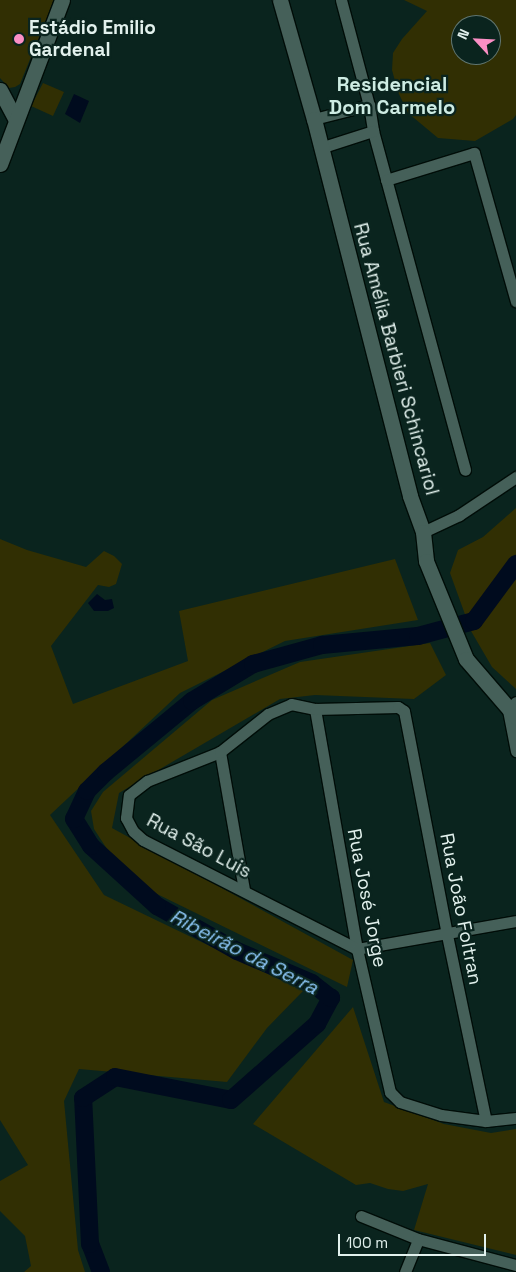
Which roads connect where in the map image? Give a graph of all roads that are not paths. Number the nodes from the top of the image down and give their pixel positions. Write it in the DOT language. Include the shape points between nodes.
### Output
graph roads {
  1 [pos="62,0"];
  2 [pos="280,0"];
  3 [pos="341,0"];
  4 [pos="0,90"];
  5 [pos="369,105"];
  6 [pos="314,119"];
  7 [pos="16,120"];
  8 [pos="373,131"];
  9 [pos="320,148"];
  10 [pos="0,164"];
  11 [pos="386,180"];
  12 [pos="516,301"];
  13 [pos="465,470"];
  14 [pos="516,477"];
  15 [pos="423,532"];
  16 [pos="398,707"];
  17 [pos="315,709"];
  18 [pos="513,710"];
  19 [pos="516,751"];
  20 [pos="220,752"];
  21 [pos="244,890"];
  22 [pos="516,921"];
  23 [pos="447,934"];
  24 [pos="358,949"];
  25 [pos="516,1118"];
  26 [pos="486,1121"];
  27 [pos="361,1216"];
  28 [pos="418,1238"];
  29 [pos="516,1265"];
  30 [pos="405,1272"];
  1 -- 7 [label="street"];
  2 -- 6 [label="street, Rua Amélia Barbieri Schincariol"];
  3 -- 5 [label="street"];
  4 -- 7 [label="street"];
  5 -- 6 [label="street"];
  5 -- 8 [label="street"];
  6 -- 9 [label="street, Rua Amélia Barbieri Schincariol"];
  7 -- 10 [label="street"];
  8 -- 9 [label="street"];
  8 -- 11 [label="street"];
  9 -- 15 [label="street, Rua Amélia Barbieri Schincariol" via="410,496"];
  11 -- 12 [label="street" via="474,153"];
  11 -- 13 [label="street"];
  14 -- 15 [label="street" via="459,514"];
  15 -- 18 [label="street, Rua Amélia Barbieri Schincariol" via="426,561 466,659"];
  16 -- 17 [label="street, Rua São Luis"];
  16 -- 23 [label="street, Rua João Foltran" via="407,719"];
  17 -- 20 [label="street, Rua São Luis" via="291,704 268,714"];
  17 -- 24 [label="street, Rua José Jorge"];
  18 -- 19 [label="street"];
  20 -- 21 [label="street"];
  20 -- 21 [label="street, Rua São Luis" via="148,781 129,795 126,818 143,840"];
  21 -- 24 [label="street, Rua São Luis"];
  22 -- 23 [label="street"];
  23 -- 24 [label="street"];
  23 -- 26 [label="street, Rua João Foltran"];
  24 -- 26 [label="street, Rua José Jorge" via="390,1092 400,1102 442,1115"];
  25 -- 26 [label="street"];
  27 -- 28 [label="street"];
  28 -- 29 [label="street"];
  28 -- 30 [label="street"];
}
